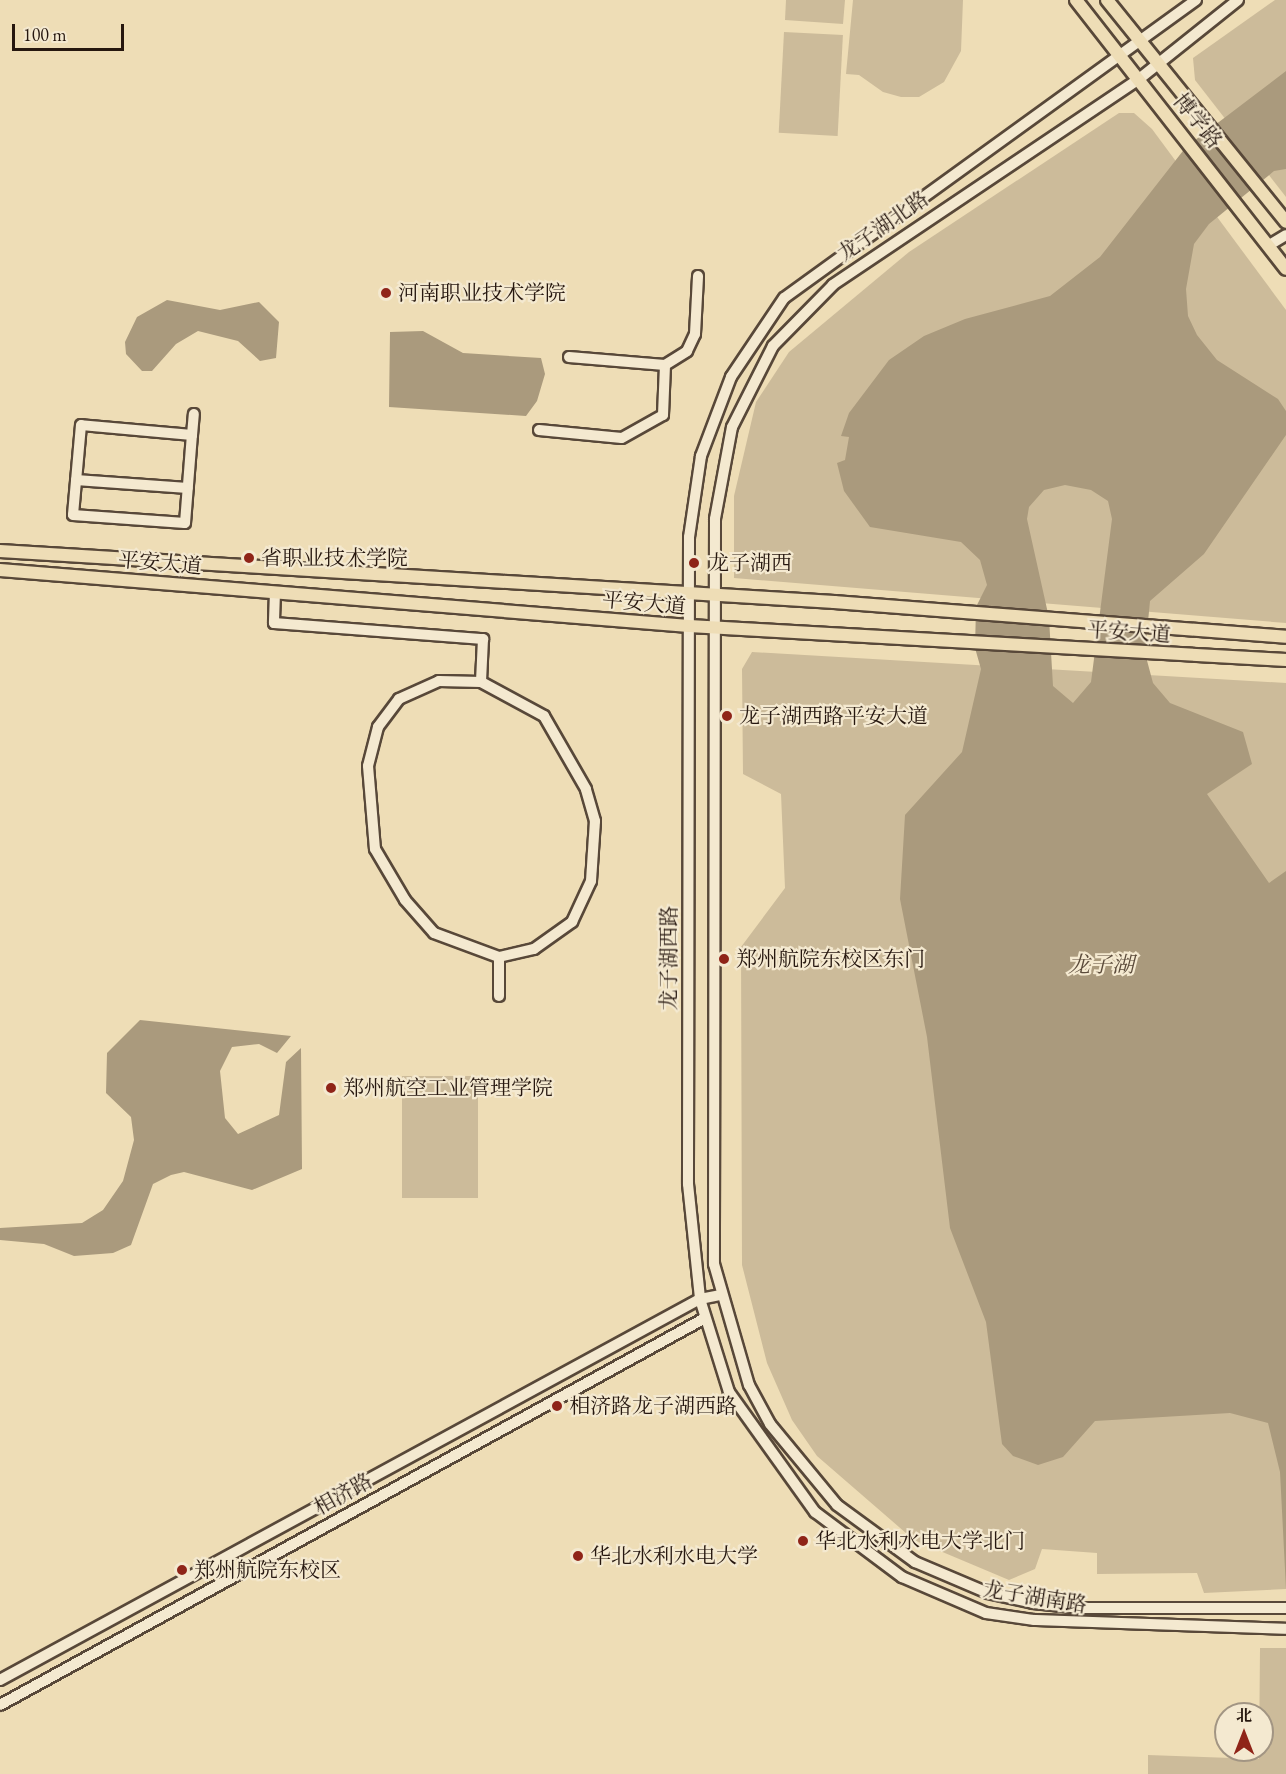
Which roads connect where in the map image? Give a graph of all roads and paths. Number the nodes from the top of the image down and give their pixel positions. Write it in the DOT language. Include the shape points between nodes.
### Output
graph roads {
  1 [pos="1076,0"];
  2 [pos="1107,0"];
  3 [pos="1196,0"];
  4 [pos="1238,0"];
  5 [pos="1139,40"];
  6 [pos="1120,54"];
  7 [pos="1156,64"];
  8 [pos="1139,79"];
  9 [pos="1286,222"];
  10 [pos="1286,235"];
  11 [pos="1271,244"];
  12 [pos="1286,269"];
  13 [pos="698,276"];
  14 [pos="569,357"];
  15 [pos="665,365"];
  16 [pos="194,414"];
  17 [pos="539,430"];
  18 [pos="192,435"];
  19 [pos="76,480"];
  20 [pos="188,488"];
  21 [pos="0,551"];
  22 [pos="0,570"];
  23 [pos="275,592"];
  24 [pos="688,596"];
  25 [pos="714,596"];
  26 [pos="689,626"];
  27 [pos="713,627"];
  28 [pos="1286,637"];
  29 [pos="1286,660"];
  30 [pos="481,682"];
  31 [pos="499,957"];
  32 [pos="499,996"];
  33 [pos="720,1294"];
  34 [pos="700,1299"];
  35 [pos="705,1318"];
  36 [pos="1286,1608"];
  37 [pos="1286,1629"];
  38 [pos="0,1680"];
  39 [pos="0,1705"];
  1 -- 6 [label="main road, 博学路"];
  2 -- 5 [label="main road, 博学路"];
  3 -- 5 [label="street, 龙子湖北路"];
  4 -- 7 [label="street, 龙子湖北路"];
  5 -- 6 [label="street, 龙子湖北路"];
  5 -- 7 [label="main road, 博学路"];
  6 -- 8 [label="main road, 博学路"];
  6 -- 24 [label="street, 龙子湖北路" via="784,298 731,377 701,456"];
  7 -- 8 [label="street, 龙子湖北路"];
  7 -- 9 [label="main road, 博学路"];
  8 -- 11 [label="main road, 博学路"];
  8 -- 25 [label="street, 龙子湖北路" via="1068,121 833,285 773,346 732,428 715,519"];
  10 -- 11 [label="street"];
  11 -- 12 [label="main road, 博学路"];
  13 -- 15 [label="street" via="695,334 687,351"];
  14 -- 15 [label="street"];
  15 -- 17 [label="street" via="663,415 622,438"];
  16 -- 18 [label="street"];
  18 -- 19 [label="street" via="81,425"];
  18 -- 20 [label="street"];
  19 -- 20 [label="street"];
  19 -- 20 [label="street" via="72,515 185,522"];
  21 -- 24 [label="main road, 平安大道"];
  22 -- 23 [label="main road, 平安大道"];
  23 -- 26 [label="main road, 平安大道"];
  23 -- 30 [label="street" via="274,623 483,639"];
  24 -- 25 [label="main road, 平安大道"];
  24 -- 26 [label="street, 龙子湖西路"];
  25 -- 27 [label="street, 龙子湖西路"];
  25 -- 28 [label="main road, 平安大道"];
  26 -- 27 [label="main road, 平安大道"];
  26 -- 34 [label="street, 龙子湖西路" via="688,1184"];
  27 -- 29 [label="main road, 平安大道"];
  27 -- 33 [label="street, 龙子湖西路" via="711,988 714,1264"];
  30 -- 31 [label="street" via="544,716 586,789 595,821 591,881 572,922 534,949"];
  30 -- 31 [label="street" via="439,681 399,699 378,727 368,766 369,811 375,849 405,900 434,933"];
  31 -- 32 [label="street"];
  33 -- 34 [label="street, 相济路"];
  33 -- 36 [label="street, 龙子湖南路" via="749,1385 770,1424 837,1505 915,1562 988,1593 1033,1603 1081,1608"];
  34 -- 35 [label="street, 龙子湖西路"];
  34 -- 38 [label="street, 相济路"];
  35 -- 37 [label="street, 龙子湖南路" via="742,1414 815,1512 902,1577 986,1613 1034,1620"];
  35 -- 39 [label="street, 相济路"];
}
